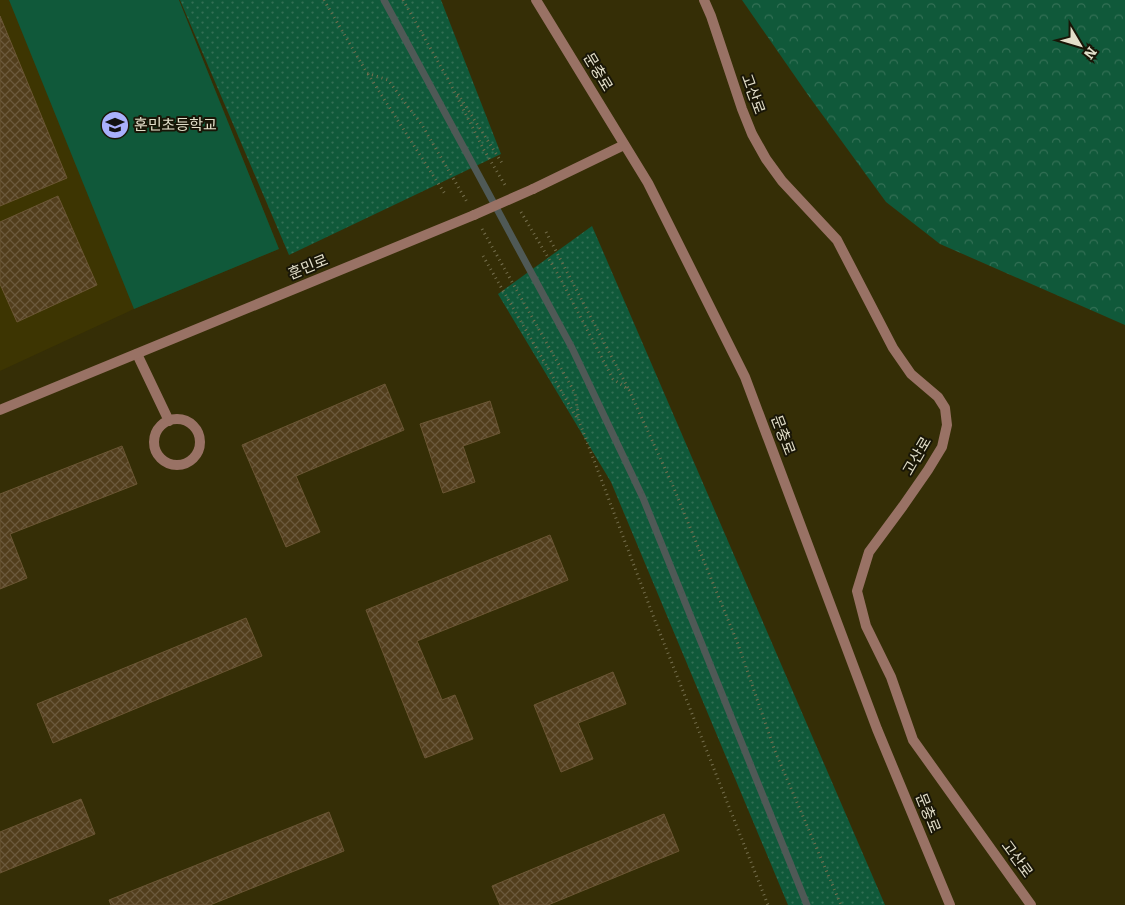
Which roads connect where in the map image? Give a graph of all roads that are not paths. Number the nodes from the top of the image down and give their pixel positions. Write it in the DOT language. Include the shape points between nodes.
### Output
graph roads {
  1 [pos="536,0"];
  2 [pos="704,0"];
  3 [pos="624,144"];
  4 [pos="136,354"];
  5 [pos="0,410"];
  6 [pos="169,421"];
  7 [pos="950,905"];
  8 [pos="1031,905"];
  1 -- 3 [label="street, 문충로"];
  2 -- 8 [label="street, 고산로" via="742,110 766,159 837,240 893,348 912,374 946,408 947,425 942,447 869,552 858,591 866,626 891,677 913,740"];
  3 -- 4 [label="street, 훈민로, bridge" via="474,215"];
  3 -- 7 [label="street, 문충로" via="648,183 745,377 877,729"];
  4 -- 5 [label="street, 훈민로"];
  4 -- 6 [label="street"];
  6 -- 6 [label="street" via="156,433 155,448 169,464 184,464 200,449 199,433 195,426 181,419"];
}
